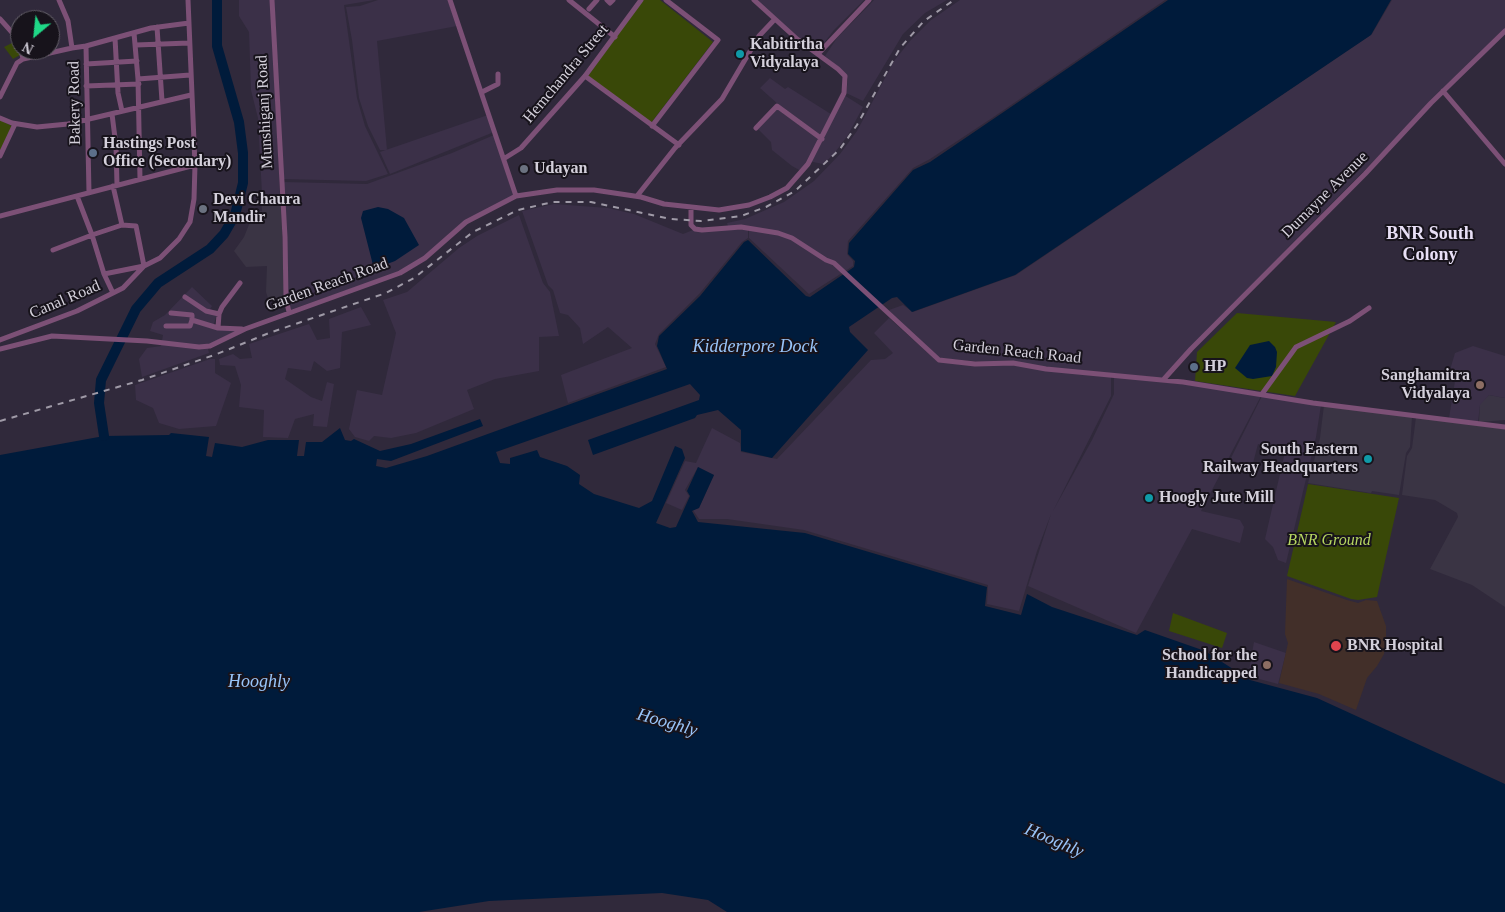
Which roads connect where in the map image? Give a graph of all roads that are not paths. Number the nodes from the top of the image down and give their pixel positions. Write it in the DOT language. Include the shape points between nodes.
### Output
graph roads {
  1 [pos="59,0"];
  2 [pos="188,0"];
  3 [pos="272,0"];
  4 [pos="450,0"];
  5 [pos="597,0"];
  6 [pos="607,0"];
  7 [pos="613,0"];
  8 [pos="641,0"];
  9 [pos="666,0"];
  10 [pos="754,0"];
  11 [pos="869,0"];
  12 [pos="573,1"];
  13 [pos="589,9"];
  14 [pos="0,19"];
  15 [pos="775,19"];
  16 [pos="188,22"];
  17 [pos="157,27"];
  18 [pos="10,30"];
  19 [pos="1505,31"];
  20 [pos="134,33"];
  21 [pos="615,37"];
  22 [pos="115,38"];
  23 [pos="160,43"];
  24 [pos="189,43"];
  25 [pos="136,45"];
  26 [pos="86,46"];
  27 [pos="72,48"];
  28 [pos="60,51"];
  29 [pos="818,54"];
  30 [pos="22,60"];
  31 [pos="137,61"];
  32 [pos="116,63"];
  33 [pos="86,64"];
  34 [pos="498,74"];
  35 [pos="190,75"];
  36 [pos="161,76"];
  37 [pos="585,76"];
  38 [pos="138,81"];
  39 [pos="118,85"];
  40 [pos="86,86"];
  41 [pos="1443,91"];
  42 [pos="482,92"];
  43 [pos="191,95"];
  44 [pos="0,97"];
  45 [pos="162,101"];
  46 [pos="139,106"];
  47 [pos="122,111"];
  48 [pos="112,114"];
  49 [pos="0,118"];
  50 [pos="87,120"];
  51 [pos="15,124"];
  52 [pos="652,126"];
  53 [pos="756,128"];
  54 [pos="822,139"];
  55 [pos="678,145"];
  56 [pos="0,156"];
  57 [pos="505,158"];
  58 [pos="1505,164"];
  59 [pos="194,165"];
  60 [pos="140,179"];
  61 [pos="115,186"];
  62 [pos="89,193"];
  63 [pos="77,196"];
  64 [pos="516,196"];
  65 [pos="636,196"];
  66 [pos="691,208"];
  67 [pos="0,216"];
  68 [pos="122,225"];
  69 [pos="92,236"];
  70 [pos="53,250"];
  71 [pos="144,266"];
  72 [pos="104,274"];
  73 [pos="240,283"];
  74 [pos="113,293"];
  75 [pos="185,297"];
  76 [pos="1369,308"];
  77 [pos="289,312"];
  78 [pos="171,313"];
  79 [pos="219,314"];
  80 [pos="192,320"];
  81 [pos="166,326"];
  82 [pos="218,328"];
  83 [pos="245,329"];
  84 [pos="0,340"];
  85 [pos="0,349"];
  86 [pos="1164,379"];
  87 [pos="1262,394"];
  88 [pos="1505,427"];
  1 -- 27 [label="street, Bakery Road" via="68,21"];
  2 -- 16 [label="street, Canal Road"];
  3 -- 77 [label="street, Munshiganj Road"];
  4 -- 42 [label="street"];
  5 -- 13 [label="street"];
  6 -- 7 [label="street" via="610,3"];
  8 -- 21 [label="street, Hemchandra Street"];
  9 -- 52 [label="street" via="718,40"];
  10 -- 15 [label="street"];
  11 -- 29 [label="street"];
  12 -- 21 [label="street"];
  14 -- 18 [label="street"];
  15 -- 29 [label="street"];
  15 -- 55 [label="street" via="759,36 722,99"];
  16 -- 17 [label="street"];
  16 -- 24 [label="street, Canal Road"];
  17 -- 20 [label="street"];
  17 -- 23 [label="street"];
  19 -- 41 [label="street, Dumayne Avenue"];
  20 -- 22 [label="street"];
  20 -- 25 [label="street"];
  21 -- 37 [label="street, Hemchandra Street"];
  22 -- 26 [label="street"];
  22 -- 32 [label="street"];
  23 -- 24 [label="street"];
  23 -- 25 [label="street"];
  23 -- 36 [label="street"];
  24 -- 35 [label="street, Canal Road"];
  25 -- 31 [label="street"];
  26 -- 27 [label="street, Bakery Road"];
  26 -- 33 [label="street, Bakery Road"];
  27 -- 28 [label="street"];
  29 -- 54 [label="street" via="845,76 844,93"];
  30 -- 44 [label="street"];
  31 -- 32 [label="street"];
  31 -- 38 [label="street"];
  32 -- 33 [label="street"];
  32 -- 39 [label="street"];
  33 -- 40 [label="street, Bakery Road"];
  34 -- 42 [label="street" via="498,84"];
  35 -- 36 [label="street"];
  35 -- 43 [label="street, Canal Road"];
  36 -- 38 [label="street"];
  36 -- 45 [label="street"];
  37 -- 52 [label="street"];
  37 -- 57 [label="street, Hemchandra Street" via="521,148"];
  38 -- 39 [label="street"];
  38 -- 46 [label="street"];
  39 -- 40 [label="street"];
  39 -- 47 [label="street"];
  40 -- 50 [label="street, Bakery Road"];
  41 -- 58 [label="street"];
  41 -- 86 [label="street, Dumayne Avenue"];
  42 -- 57 [label="street"];
  43 -- 45 [label="street"];
  43 -- 59 [label="street, Canal Road"];
  45 -- 46 [label="street"];
  46 -- 47 [label="street"];
  46 -- 60 [label="street"];
  47 -- 48 [label="street"];
  48 -- 50 [label="street"];
  48 -- 61 [label="street" via="116,146"];
  49 -- 51 [label="street"];
  50 -- 51 [label="street" via="37,127"];
  50 -- 62 [label="street, Bakery Road"];
  51 -- 56 [label="street"];
  52 -- 55 [label="street"];
  53 -- 54 [label="street" via="777,106"];
  54 -- 66 [label="street" via="802,173 787,188 770,197 734,208"];
  55 -- 65 [label="street"];
  57 -- 64 [label="street"];
  59 -- 60 [label="street"];
  59 -- 71 [label="street, Canal Road" via="190,222 160,258"];
  60 -- 61 [label="street"];
  61 -- 62 [label="street"];
  61 -- 68 [label="street"];
  62 -- 63 [label="street"];
  63 -- 67 [label="street"];
  63 -- 69 [label="street"];
  64 -- 65 [label="street, Garden Reach Road" via="557,190 594,190"];
  64 -- 77 [label="street, Garden Reach Road" via="466,222 425,258 400,273"];
  65 -- 66 [label="street, Garden Reach Road"];
  66 -- 86 [label="street, Garden Reach Road" via="691,225 695,229 741,227 778,233 834,263 939,360 975,364 1013,363"];
  68 -- 69 [label="street"];
  68 -- 71 [label="street" via="136,226"];
  69 -- 70 [label="street"];
  69 -- 72 [label="street"];
  71 -- 72 [label="street"];
  71 -- 74 [label="street, Canal Road" via="123,288"];
  72 -- 74 [label="street"];
  73 -- 79 [label="street"];
  74 -- 84 [label="street, Canal Road" via="77,312"];
  75 -- 79 [label="street" via="206,311"];
  76 -- 87 [label="street" via="1350,321 1296,347"];
  77 -- 83 [label="street, Garden Reach Road"];
  78 -- 80 [label="street" via="192,315"];
  79 -- 82 [label="street"];
  80 -- 81 [label="street" via="190,326"];
  80 -- 82 [label="street"];
  82 -- 83 [label="street"];
  83 -- 85 [label="street, Garden Reach Road" via="210,346 199,347 52,336"];
  86 -- 87 [label="street, Garden Reach Road"];
  87 -- 88 [label="street, Garden Reach Road"];
}
